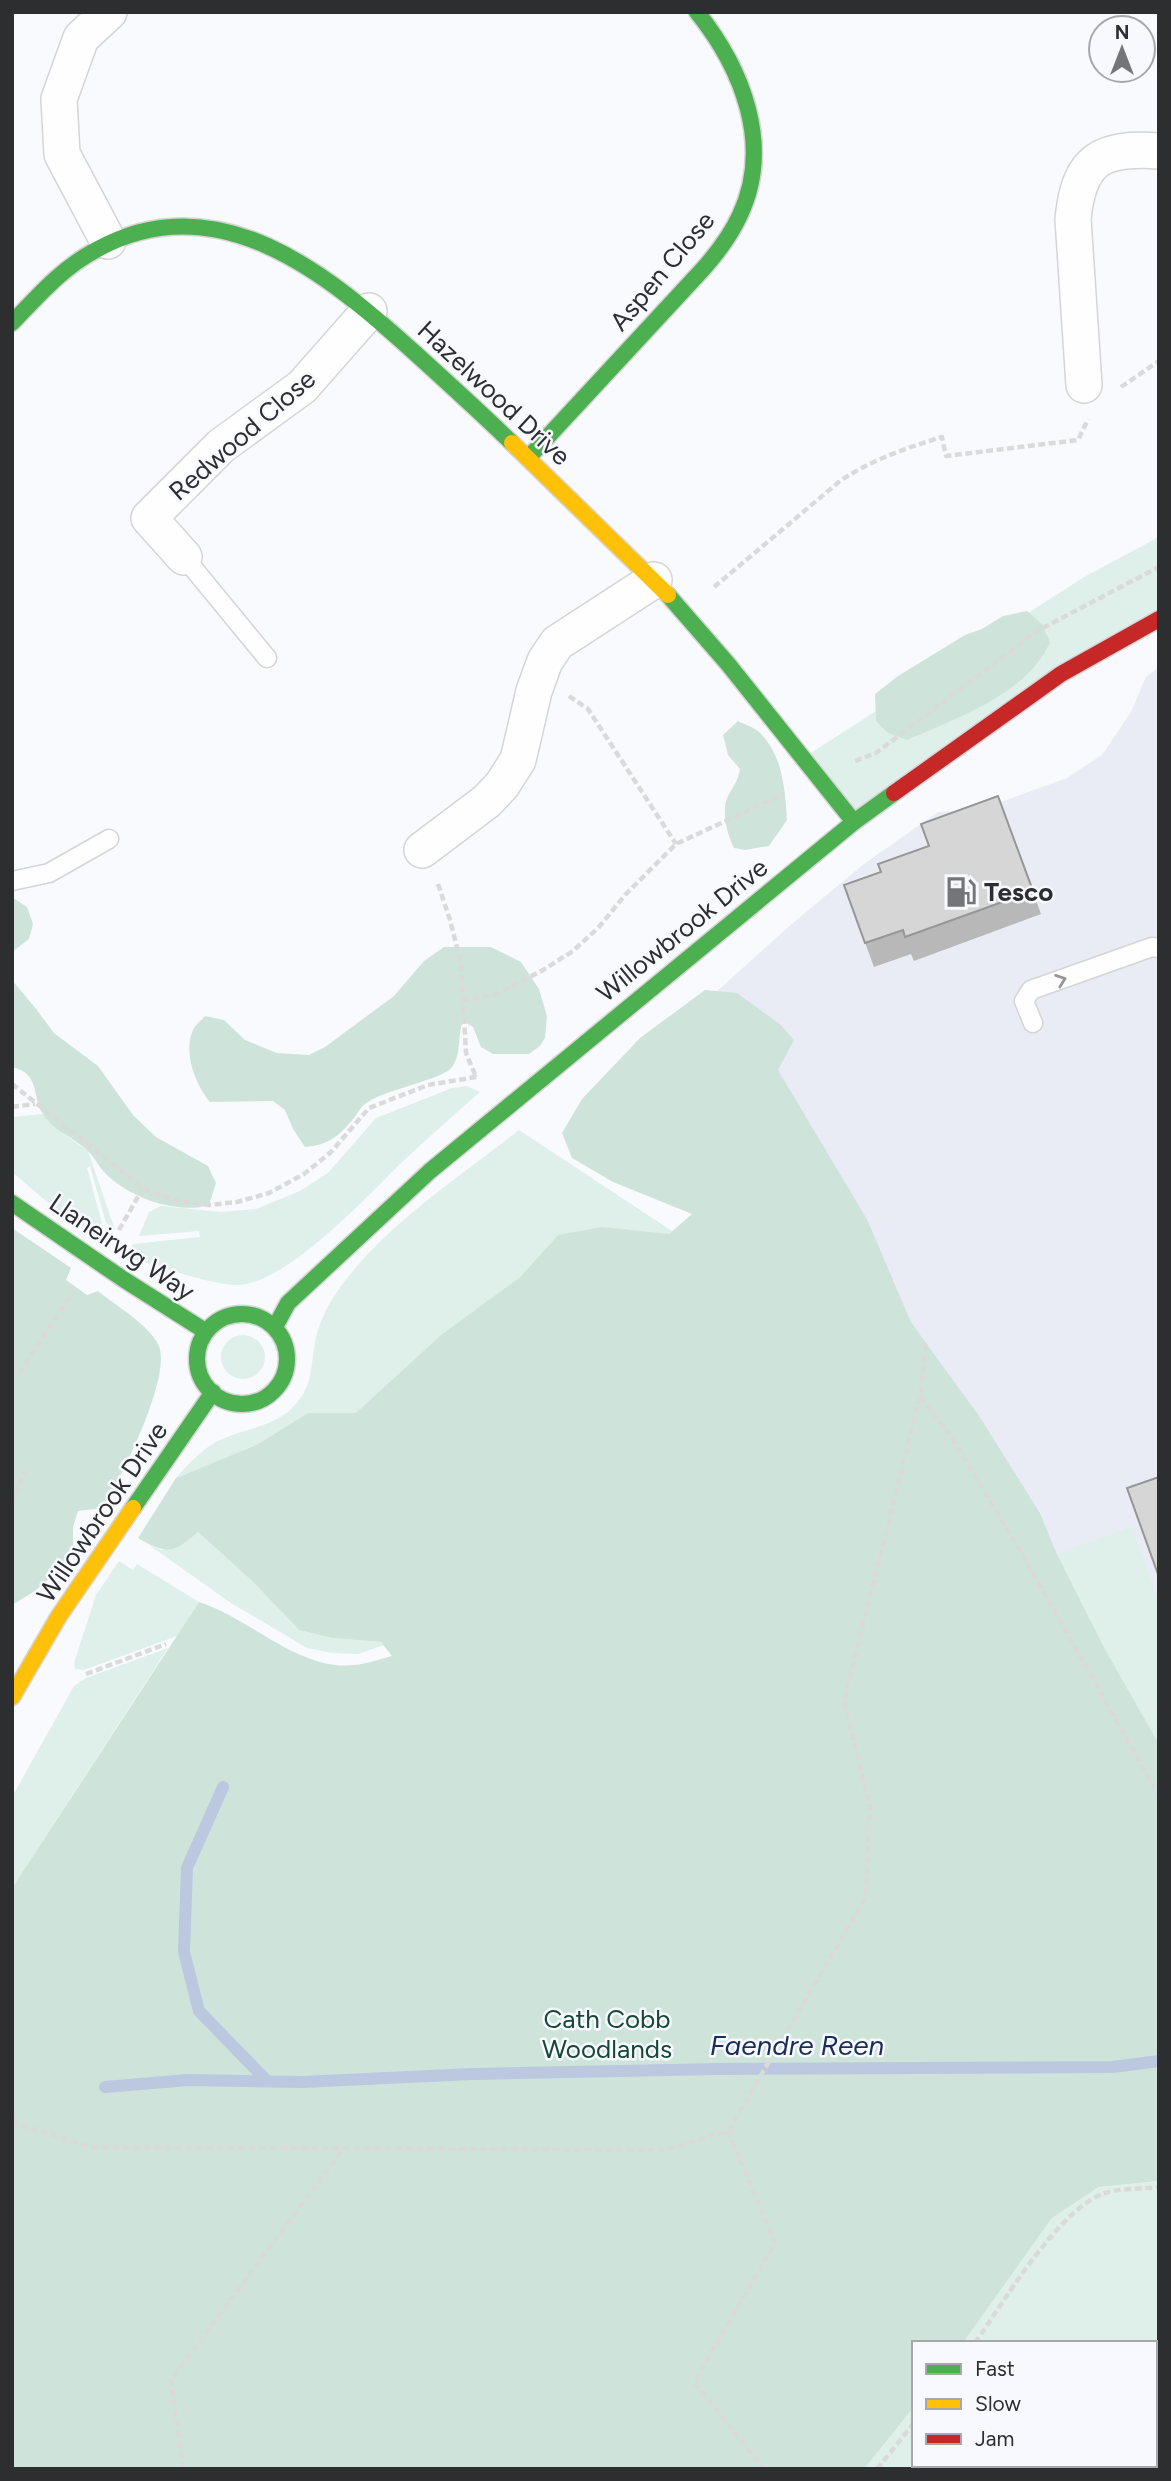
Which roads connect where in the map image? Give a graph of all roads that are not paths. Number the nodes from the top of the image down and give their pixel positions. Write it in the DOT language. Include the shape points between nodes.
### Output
graph roads {
  1 [pos="109,12"];
  2 [pos="704,15"];
  3 [pos="1159,150"];
  4 [pos="108,241"];
  5 [pos="369,311"];
  6 [pos="12,323"];
  7 [pos="1098,395"];
  8 [pos="529,457"];
  9 [pos="184,557"];
  10 [pos="654,580"];
  11 [pos="1159,620"];
  12 [pos="267,657"];
  13 [pos="854,822"];
  14 [pos="109,839"];
  15 [pos="422,850"];
  16 [pos="12,881"];
  17 [pos="1159,948"];
  18 [pos="1033,1023"];
  19 [pos="12,1203"];
  20 [pos="275,1327"];
  21 [pos="205,1331"];
  22 [pos="213,1392"];
  23 [pos="12,1697"];
  1 -- 4 [label="street" via="81,38 59,99 62,154"];
  2 -- 8 [label="street, Aspen Close" via="738,78 753,129 754,162 741,214 713,257"];
  3 -- 7 [label="street" via="1116,151 1095,161 1082,176 1076,193 1073,219"];
  4 -- 5 [label="street, Hazelwood Drive" via="163,229 226,231 256,239 286,252"];
  4 -- 6 [label="street, Hazelwood Drive" via="58,275"];
  5 -- 8 [label="street, Hazelwood Drive"];
  5 -- 9 [label="street, Redwood Close" via="302,387 221,446 149,518"];
  8 -- 10 [label="street, Hazelwood Drive"];
  9 -- 12 [label="lane"];
  10 -- 13 [label="street, Hazelwood Drive" via="761,703"];
  10 -- 15 [label="street" via="558,643 534,691 518,760 502,785"];
  11 -- 13 [label="street, Willowbrook Drive" via="1062,674"];
  13 -- 20 [label="street, Willowbrook Drive" via="430,1171 288,1303"];
  14 -- 16 [label="lane" via="49,873"];
  18 -- 17 [label="lane, one-way" via="1024,1000 1031,990"];
  19 -- 21 [label="street, Llaneirwg Way"];
  20 -- 21 [label="street" via="258,1315 237,1313 219,1319"];
  20 -- 22 [label="street" via="285,1340 289,1360 276,1390 260,1401 242,1405"];
  21 -- 22 [label="street" via="197,1362 199,1376"];
  22 -- 23 [label="street, Willowbrook Drive" via="60,1616"];
}
